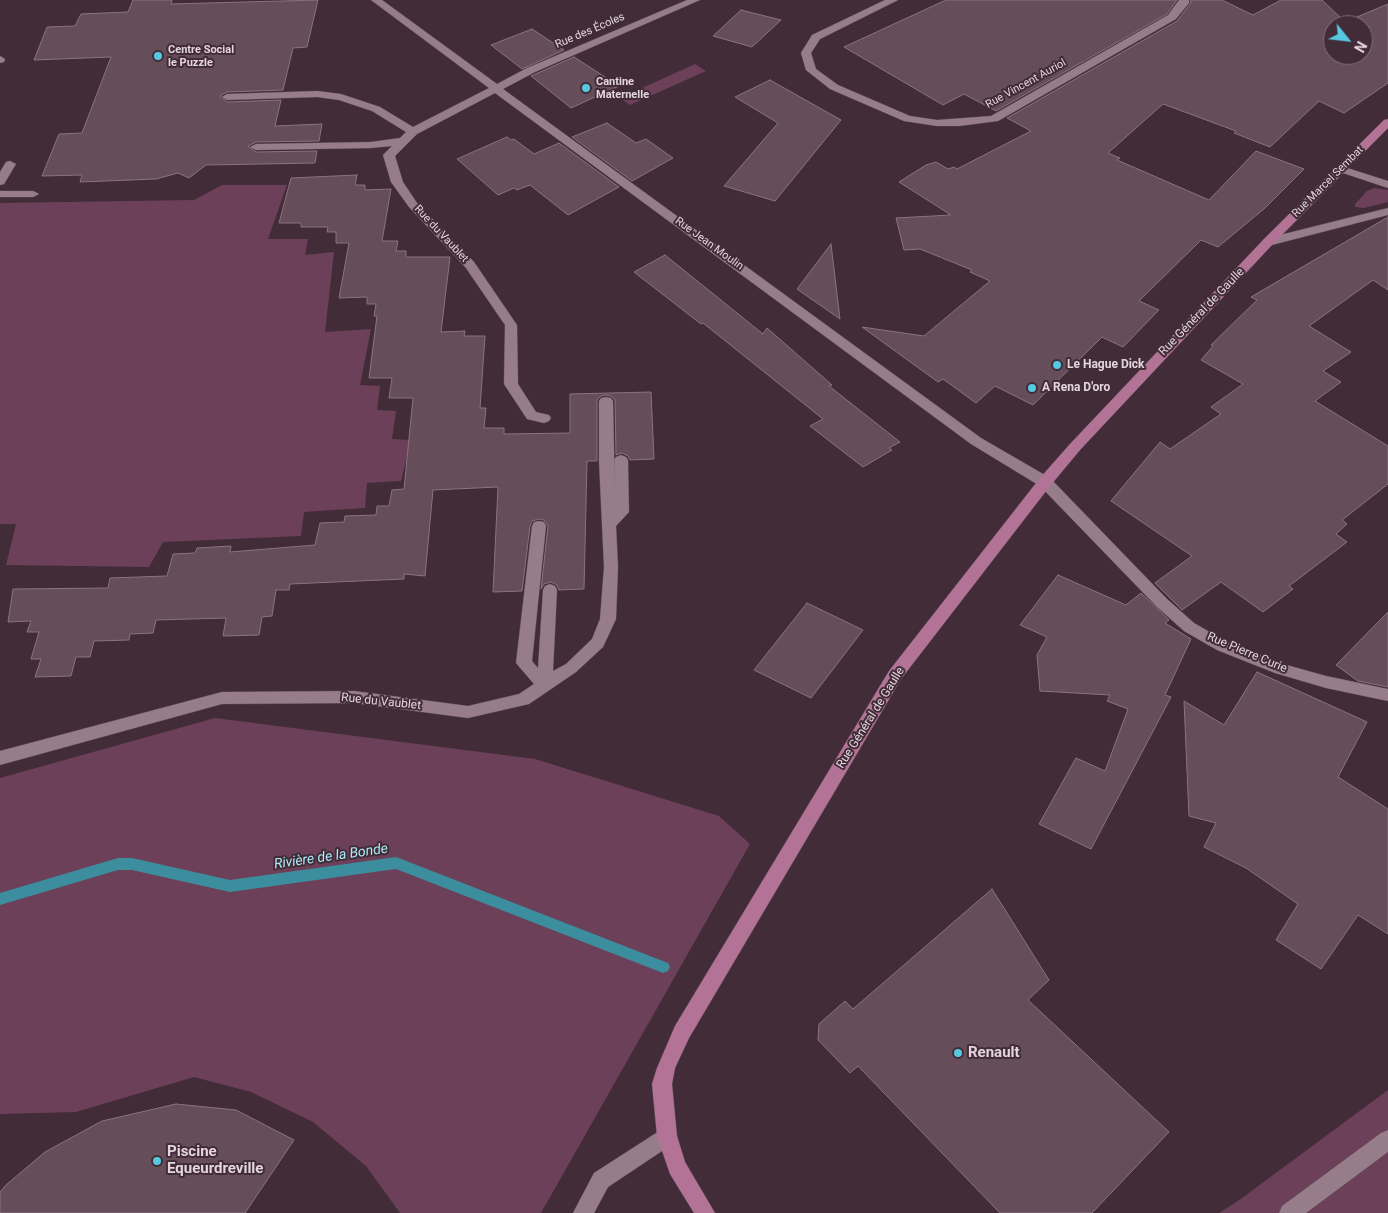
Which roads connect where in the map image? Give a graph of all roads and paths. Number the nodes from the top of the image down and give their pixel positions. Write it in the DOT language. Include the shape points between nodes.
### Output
graph roads {
  1 [pos="376,0"];
  2 [pos="695,0"];
  3 [pos="893,0"];
  4 [pos="1184,0"];
  5 [pos="496,89"];
  6 [pos="227,97"];
  7 [pos="1388,122"];
  8 [pos="413,132"];
  9 [pos="319,140"];
  10 [pos="403,141"];
  11 [pos="256,146"];
  12 [pos="10,164"];
  13 [pos="1341,169"];
  14 [pos="0,182"];
  15 [pos="1388,185"];
  16 [pos="0,194"];
  17 [pos="34,194"];
  18 [pos="1388,211"];
  19 [pos="1268,242"];
  20 [pos="606,401"];
  21 [pos="544,418"];
  22 [pos="621,460"];
  23 [pos="1045,482"];
  24 [pos="609,524"];
  25 [pos="539,526"];
  26 [pos="550,590"];
  27 [pos="545,685"];
  28 [pos="1388,695"];
  29 [pos="0,758"];
  30 [pos="667,1136"];
  31 [pos="1388,1140"];
  32 [pos="583,1213"];
  33 [pos="705,1213"];
  34 [pos="1289,1213"];
  1 -- 5 [label="street, Rue Jean Moulin"];
  2 -- 5 [label="street, Rue des Écoles" via="531,70"];
  3 -- 4 [label="street, Rue Vincent Auriol" via="816,37 806,52 811,70 834,87 908,119 937,124 994,118 1172,17"];
  5 -- 8 [label="street, Rue du Vaublet"];
  5 -- 23 [label="street, Rue Jean Moulin" via="976,441"];
  6 -- 8 [label="street" via="317,94 341,97 376,109"];
  7 -- 13 [label="main road, Rue Marcel Sembat"];
  8 -- 10 [label="street, Rue du Vaublet"];
  9 -- 10 [label="street" via="374,138"];
  10 -- 11 [label="street" via="371,146"];
  10 -- 21 [label="street, Rue du Vaublet" via="389,155 397,182 413,205 470,266 511,324 511,384 532,416"];
  12 -- 14 [label="street"];
  13 -- 15 [label="street"];
  13 -- 19 [label="main road, Rue Marcel Sembat"];
  16 -- 17 [label="street"];
  18 -- 19 [label="street"];
  19 -- 23 [label="main road, Rue Général de Gaulle"];
  20 -- 24 [label="street, Rue du Vaublet"];
  22 -- 24 [label="street" via="622,512"];
  23 -- 28 [label="street, Rue Pierre Curie" via="1162,603 1190,627 1222,646 1280,669"];
  23 -- 30 [label="main road, Rue Général de Gaulle" via="895,675 682,1032 662,1084"];
  24 -- 27 [label="street, Rue du Vaublet" via="608,619 598,643 571,668"];
  25 -- 27 [label="street" via="524,663"];
  26 -- 27 [label="street"];
  27 -- 29 [label="street, Rue du Vaublet" via="523,699 468,712 354,697 222,698"];
  30 -- 32 [label="street" via="601,1180"];
  30 -- 33 [label="main road, Rue Général de Gaulle" via="677,1167"];
  31 -- 34 [label="street"];
}
